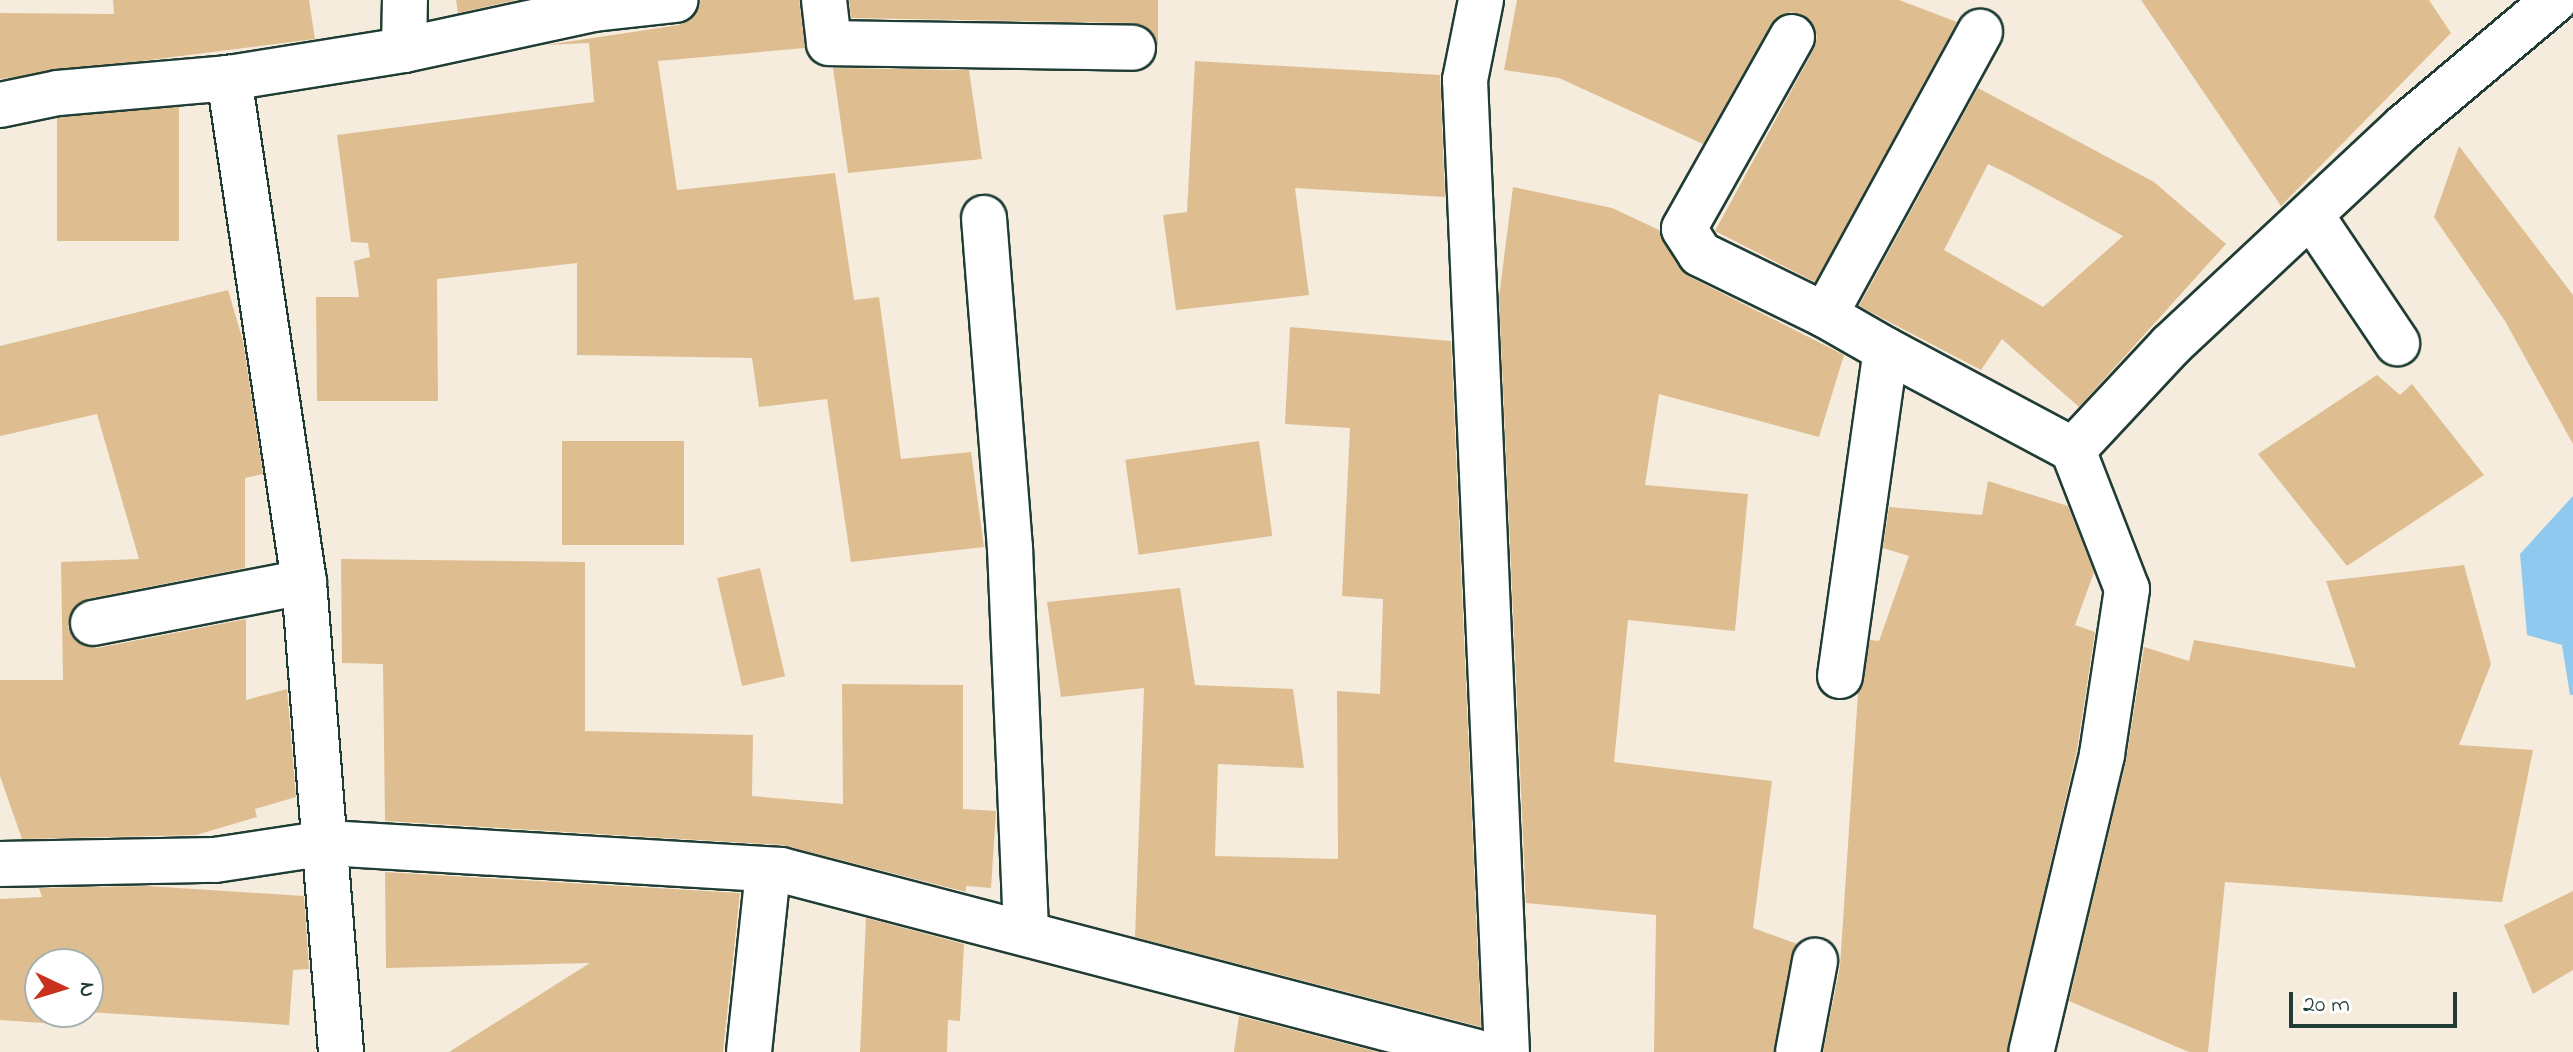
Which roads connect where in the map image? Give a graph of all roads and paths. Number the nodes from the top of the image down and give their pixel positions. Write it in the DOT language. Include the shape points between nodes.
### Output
graph roads {
  1 [pos="405,0"];
  2 [pos="676,0"];
  3 [pos="824,0"];
  4 [pos="1481,0"];
  5 [pos="2555,0"];
  6 [pos="1980,32"];
  7 [pos="1792,37"];
  8 [pos="1133,48"];
  9 [pos="404,50"];
  10 [pos="229,78"];
  11 [pos="0,105"];
  12 [pos="984,218"];
  13 [pos="2313,218"];
  14 [pos="1825,315"];
  15 [pos="2397,343"];
  16 [pos="1886,350"];
  17 [pos="2073,450"];
  18 [pos="304,582"];
  19 [pos="93,623"];
  20 [pos="1840,676"];
  21 [pos="327,843"];
  22 [pos="0,864"];
  23 [pos="768,870"];
  24 [pos="1026,932"];
  25 [pos="1815,961"];
  26 [pos="341,1052"];
  27 [pos="749,1052"];
  28 [pos="1477,1052"];
  29 [pos="1507,1052"];
  30 [pos="1798,1052"];
  31 [pos="2031,1052"];
  1 -- 9 [label="street"];
  2 -- 9 [label="street" via="594,9"];
  3 -- 8 [label="street" via="829,43"];
  4 -- 29 [label="street" via="1465,80"];
  5 -- 13 [label="street" via="2404,127"];
  6 -- 14 [label="street"];
  7 -- 14 [label="street" via="1684,229 1700,254"];
  9 -- 10 [label="street"];
  10 -- 11 [label="street" via="58,93"];
  10 -- 18 [label="street"];
  12 -- 24 [label="street" via="1010,548"];
  13 -- 15 [label="street"];
  13 -- 17 [label="street" via="2171,345"];
  14 -- 16 [label="street"];
  16 -- 17 [label="street"];
  16 -- 20 [label="street"];
  17 -- 31 [label="street" via="2127,589 2096,786"];
  18 -- 19 [label="street"];
  18 -- 21 [label="street"];
  21 -- 22 [label="street" via="215,860"];
  21 -- 23 [label="street"];
  21 -- 26 [label="street"];
  23 -- 24 [label="street"];
  23 -- 27 [label="street"];
  24 -- 28 [label="street" via="1353,1024"];
  25 -- 30 [label="street"];
}
